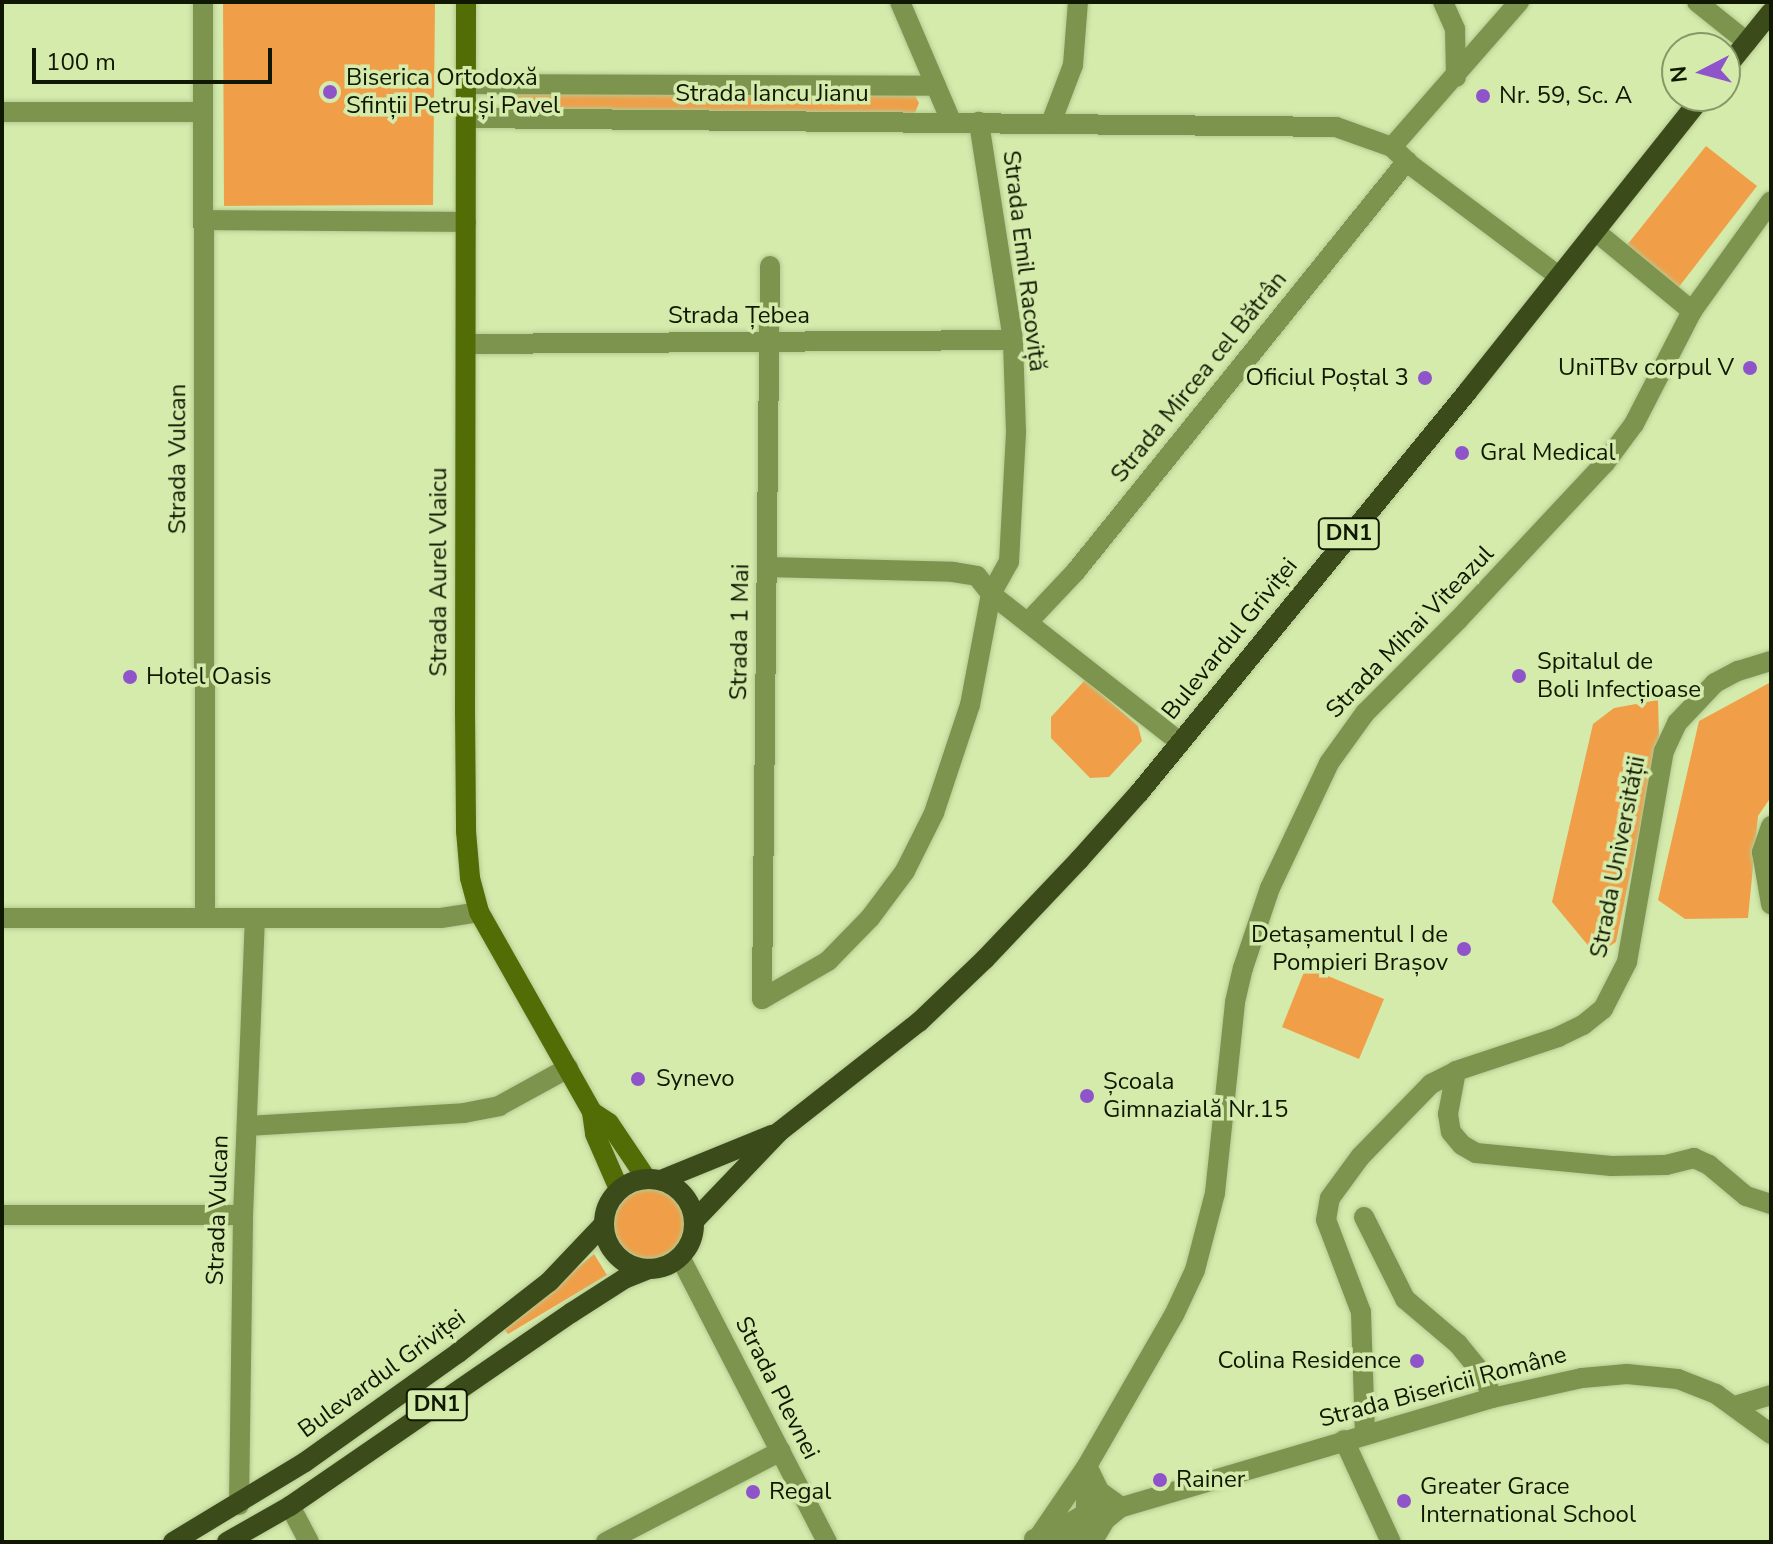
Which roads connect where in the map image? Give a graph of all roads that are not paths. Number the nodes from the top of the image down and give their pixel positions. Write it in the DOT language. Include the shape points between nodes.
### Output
graph roads {
  1 [pos="203,2"];
  2 [pos="466,2"];
  3 [pos="900,2"];
  4 [pos="1078,2"];
  5 [pos="1443,2"];
  6 [pos="1519,2"];
  7 [pos="1697,2"];
  8 [pos="1771,12"];
  9 [pos="1747,42"];
  10 [pos="1741,49"];
  11 [pos="1456,77"];
  12 [pos="466,84"];
  13 [pos="936,86"];
  14 [pos="2,112"];
  15 [pos="202,112"];
  16 [pos="1690,112"];
  17 [pos="466,118"];
  18 [pos="951,121"];
  19 [pos="979,122"];
  20 [pos="1051,123"];
  21 [pos="1400,154"];
  22 [pos="1771,201"];
  23 [pos="204,220"];
  24 [pos="466,222"];
  25 [pos="1595,231"];
  26 [pos="770,266"];
  27 [pos="1557,275"];
  28 [pos="1692,311"];
  29 [pos="1013,340"];
  30 [pos="770,342"];
  31 [pos="466,344"];
  32 [pos="767,567"];
  33 [pos="991,594"];
  34 [pos="1028,622"];
  35 [pos="1771,661"];
  36 [pos="1180,742"];
  37 [pos="1771,826"];
  38 [pos="1771,904"];
  39 [pos="479,912"];
  40 [pos="205,917"];
  41 [pos="2,918"];
  42 [pos="255,918"];
  43 [pos="762,999"];
  44 [pos="568,1068"];
  45 [pos="1456,1071"];
  46 [pos="592,1112"];
  47 [pos="247,1126"];
  48 [pos="779,1132"];
  49 [pos="654,1179"];
  50 [pos="619,1189"];
  51 [pos="1771,1204"];
  52 [pos="2,1215"];
  53 [pos="243,1215"];
  54 [pos="1364,1217"];
  55 [pos="694,1221"];
  56 [pos="603,1225"];
  57 [pos="680,1257"];
  58 [pos="649,1269"];
  59 [pos="1771,1395"];
  60 [pos="1492,1398"];
  61 [pos="1735,1406"];
  62 [pos="1365,1434"];
  63 [pos="1771,1434"];
  64 [pos="1344,1440"];
  65 [pos="781,1451"];
  66 [pos="1087,1466"];
  67 [pos="239,1505"];
  68 [pos="290,1506"];
  69 [pos="1121,1507"];
  70 [pos="1087,1513"];
  71 [pos="1042,1536"];
  72 [pos="173,1542"];
  73 [pos="227,1542"];
  74 [pos="309,1542"];
  75 [pos="606,1542"];
  76 [pos="827,1542"];
  77 [pos="1075,1542"];
  78 [pos="1085,1542"];
  79 [pos="1092,1542"];
  80 [pos="1391,1542"];
  1 -- 15 [label="street, Strada Vulcan"];
  2 -- 12 [label="main road, Strada Aurel Vlaicu"];
  3 -- 13 [label="street"];
  4 -- 20 [label="street" via="1073,65"];
  5 -- 11 [label="street" via="1455,29"];
  6 -- 11 [label="street, Strada Mircea cel Bătrân"];
  7 -- 9 [label="street"];
  8 -- 9 [label="main road"];
  9 -- 10 [label="main road"];
  11 -- 21 [label="street, Strada Mircea cel Bătrân"];
  12 -- 13 [label="street, Strada Iancu Jianu"];
  12 -- 17 [label="main road, Strada Aurel Vlaicu"];
  13 -- 18 [label="street"];
  14 -- 15 [label="street"];
  15 -- 23 [label="street, Strada Vulcan"];
  16 -- 25 [label="main road, Bulevardul Griviței / DN1"];
  17 -- 18 [label="street, Strada Iancu Jianu"];
  17 -- 24 [label="main road, Strada Aurel Vlaicu"];
  18 -- 19 [label="street, Strada Iancu Jianu"];
  19 -- 20 [label="street, Strada Iancu Jianu"];
  19 -- 29 [label="street, Strada Emil Racoviță"];
  20 -- 21 [label="street, Strada Iancu Jianu" via="1336,127"];
  21 -- 27 [label="street"];
  21 -- 34 [label="street, Strada Mircea cel Bătrân" via="1076,571"];
  22 -- 28 [label="street, Strada Mihai Viteazul"];
  23 -- 24 [label="street"];
  23 -- 40 [label="street, Strada Vulcan"];
  24 -- 31 [label="main road, Strada Aurel Vlaicu"];
  25 -- 27 [label="main road, Bulevardul Griviței / DN1"];
  25 -- 28 [label="street"];
  26 -- 30 [label="street, Strada 1 Mai"];
  27 -- 36 [label="main road, Bulevardul Griviței / DN1"];
  28 -- 66 [label="street, Strada Mihai Viteazul" via="1634,424 1605,463 1365,713 1320,779 1270,888 1243,968 1215,1193 1195,1270"];
  29 -- 30 [label="street, Strada Țebea"];
  29 -- 33 [label="street, Strada Emil Racoviță" via="1016,432 1009,562"];
  30 -- 31 [label="street, Strada Țebea"];
  30 -- 32 [label="street, Strada 1 Mai"];
  31 -- 39 [label="main road, Strada Aurel Vlaicu" via="466,831"];
  32 -- 33 [label="street" via="953,572 977,576"];
  32 -- 43 [label="street, Strada 1 Mai"];
  33 -- 34 [label="street"];
  33 -- 43 [label="street, Strada Emil Racoviță" via="970,705 934,813 905,871 828,961"];
  34 -- 36 [label="street"];
  35 -- 45 [label="street, Strada Universității" via="1715,683 1677,723 1664,751 1632,942 1603,1009 1558,1037"];
  36 -- 48 [label="main road, Bulevardul Griviței / DN1" via="985,959 919,1022"];
  37 -- 38 [label="street" via="1762,852"];
  39 -- 42 [label="street" via="441,918"];
  39 -- 44 [label="main road, Strada Aurel Vlaicu"];
  40 -- 41 [label="street"];
  40 -- 42 [label="street"];
  42 -- 47 [label="street, Strada Vulcan"];
  44 -- 46 [label="main road, Strada Aurel Vlaicu"];
  44 -- 47 [label="street" via="499,1106 464,1113"];
  45 -- 51 [label="street" via="1448,1114 1451,1132 1476,1153 1611,1166 1666,1165 1694,1158 1746,1196"];
  45 -- 62 [label="street, Strada Universității" via="1419,1094 1360,1157 1326,1210 1361,1312"];
  46 -- 49 [label="main road, Strada Aurel Vlaicu" via="609,1123"];
  46 -- 50 [label="main road, Strada Aurel Vlaicu" via="595,1134"];
  47 -- 53 [label="street, Strada Vulcan"];
  48 -- 49 [label="main road, Bulevardul Griviței / DN1"];
  48 -- 55 [label="main road, Bulevardul Griviței / DN1"];
  49 -- 50 [label="main road, DN1"];
  49 -- 55 [label="main road" via="684,1195"];
  50 -- 56 [label="main road, DN1" via="607,1205"];
  52 -- 53 [label="street"];
  53 -- 67 [label="street, Strada Vulcan"];
  54 -- 60 [label="street" via="1405,1299 1458,1344 1484,1376"];
  55 -- 57 [label="main road, DN1" via="691,1242"];
  56 -- 58 [label="main road" via="606,1239 622,1260"];
  56 -- 67 [label="main road, Bulevardul Griviței / DN1" via="549,1282 495,1325"];
  57 -- 58 [label="main road, DN1"];
  57 -- 65 [label="street, Strada Plevnei"];
  58 -- 68 [label="main road, DN1" via="571,1313"];
  59 -- 61 [label="street"];
  60 -- 61 [label="street, Strada Bisericii Române" via="1627,1374 1678,1379"];
  60 -- 62 [label="street, Strada Bisericii Române"];
  61 -- 63 [label="street, Strada Bisericii Române"];
  62 -- 64 [label="street, Strada Bisericii Române"];
  64 -- 69 [label="street, Strada Bisericii Române"];
  64 -- 80 [label="street"];
  65 -- 75 [label="street"];
  65 -- 76 [label="street, Strada Plevnei"];
  66 -- 69 [label="street" via="1099,1491"];
  66 -- 70 [label="street, Strada Mihai Viteazul"];
  66 -- 71 [label="street, Strada Mihai Viteazul"];
  67 -- 72 [label="main road, Bulevardul Griviței / DN1"];
  68 -- 73 [label="main road, DN1"];
  68 -- 74 [label="street"];
  69 -- 70 [label="street, Strada Bisericii Române"];
  69 -- 79 [label="street" via="1105,1520"];
  70 -- 71 [label="street, Strada Bisericii Române"];
  70 -- 78 [label="street, Strada Mihai Viteazul"];
  71 -- 77 [label="street"];
}
